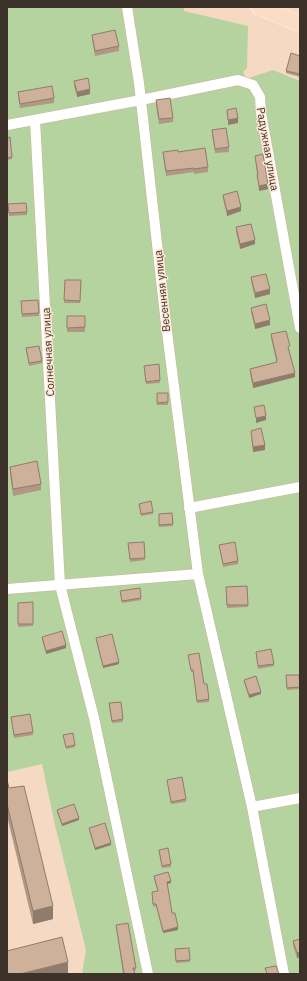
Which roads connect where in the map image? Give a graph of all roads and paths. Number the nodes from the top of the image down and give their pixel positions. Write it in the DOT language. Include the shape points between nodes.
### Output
graph roads {
  1 [pos="127,7"];
  2 [pos="259,7"];
  3 [pos="300,24"];
  4 [pos="141,100"];
  5 [pos="35,120"];
  6 [pos="7,125"];
  7 [pos="300,328"];
  8 [pos="300,487"];
  9 [pos="190,508"];
  10 [pos="198,574"];
  11 [pos="60,585"];
  12 [pos="7,588"];
  13 [pos="300,798"];
  14 [pos="252,807"];
  15 [pos="148,974"];
  16 [pos="284,974"];
  1 -- 4 [label="street, Весенняя улица"];
  2 -- 3 [label="main road"];
  4 -- 5 [label="street, Радужная улица"];
  4 -- 7 [label="street, Радужная улица" via="238,80 253,85 260,97"];
  4 -- 9 [label="street, Весенняя улица"];
  5 -- 6 [label="street, Радужная улица"];
  5 -- 11 [label="street, Солнечная улица"];
  8 -- 9 [label="street"];
  9 -- 10 [label="street, Весенняя улица"];
  10 -- 11 [label="street"];
  10 -- 14 [label="street, Весенняя улица"];
  11 -- 12 [label="street"];
  11 -- 15 [label="street, Солнечная улица" via="94,718"];
  13 -- 14 [label="street"];
  14 -- 16 [label="street, Весенняя улица"];
}
